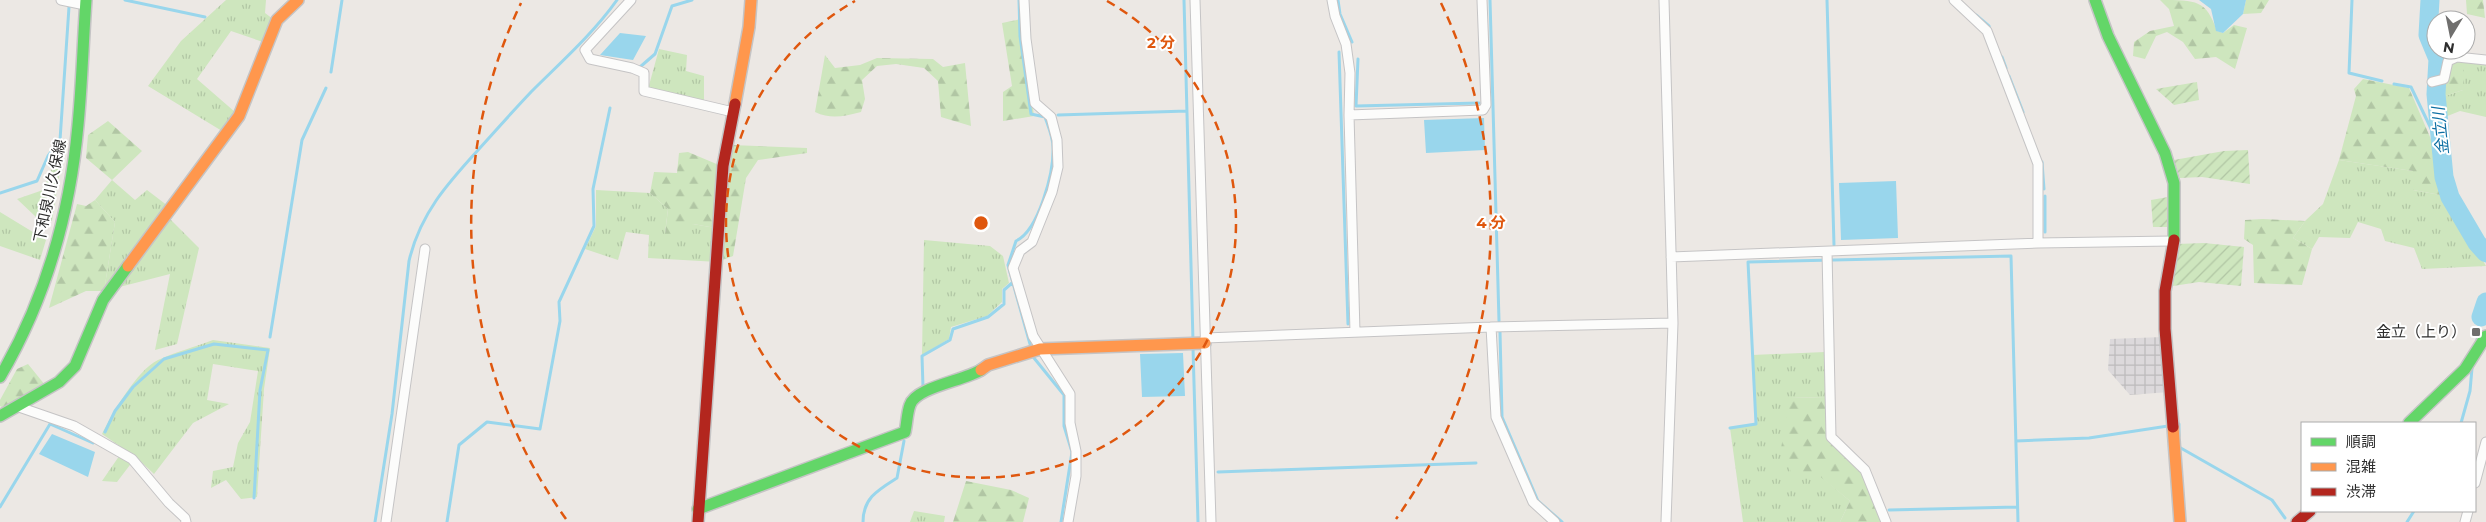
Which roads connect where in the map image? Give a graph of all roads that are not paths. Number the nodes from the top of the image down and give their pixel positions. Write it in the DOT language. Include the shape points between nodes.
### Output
graph roads {
  1 [pos="61,0"];
  2 [pos="298,0"];
  3 [pos="631,0"];
  4 [pos="751,0"];
  5 [pos="1024,0"];
  6 [pos="1195,0"];
  7 [pos="1332,0"];
  8 [pos="1482,0"];
  9 [pos="1664,0"];
  10 [pos="1954,0"];
  11 [pos="2095,0"];
  12 [pos="85,2"];
  13 [pos="2486,60"];
  14 [pos="2432,82"];
  15 [pos="733,112"];
  16 [pos="1348,115"];
  17 [pos="2172,241"];
  18 [pos="2038,243"];
  19 [pos="425,249"];
  20 [pos="1671,257"];
  21 [pos="1827,257"];
  22 [pos="1673,324"];
  23 [pos="1491,327"];
  24 [pos="1355,332"];
  25 [pos="2486,336"];
  26 [pos="1205,340"];
  27 [pos="1040,348"];
  28 [pos="0,378"];
  29 [pos="19,407"];
  30 [pos="0,416"];
  31 [pos="2410,422"];
  32 [pos="2486,442"];
  33 [pos="2476,479"];
  34 [pos="698,509"];
  35 [pos="2309,512"];
  36 [pos="186,522"];
  37 [pos="386,522"];
  38 [pos="698,522"];
  39 [pos="1068,522"];
  40 [pos="1211,522"];
  41 [pos="1555,522"];
  42 [pos="1666,522"];
  43 [pos="1886,522"];
  44 [pos="2180,522"];
  45 [pos="2297,522"];
  1 -- 12 [label="street"];
  2 -- 29 [label="street" via="278,20 239,116 103,300 75,366 59,382"];
  3 -- 15 [label="street" via="585,50 590,59 644,73 644,91"];
  4 -- 15 [label="street"];
  5 -- 27 [label="street" via="1035,103 1050,117 1057,140 1058,167 1052,192 1032,242 1020,251 1013,268 1033,336"];
  6 -- 26 [label="street"];
  7 -- 16 [label="street" via="1346,44 1350,73"];
  8 -- 16 [label="street" via="1486,105 1483,110"];
  9 -- 20 [label="street"];
  10 -- 18 [label="street" via="1987,31 2038,164"];
  11 -- 17 [label="street" via="2108,36 2165,153 2174,183 2176,221"];
  12 -- 28 [label="street, 下和泉川久保線" via="76,143 59,235 26,327"];
  13 -- 14 [label="street" via="2457,57 2448,61 2444,79"];
  15 -- 34 [label="street" via="723,166"];
  16 -- 24 [label="street"];
  17 -- 18 [label="street"];
  17 -- 44 [label="street" via="2165,291 2165,329"];
  18 -- 21 [label="street"];
  19 -- 37 [label="street"];
  20 -- 21 [label="street"];
  20 -- 22 [label="street"];
  21 -- 43 [label="street" via="1831,437 1865,470"];
  22 -- 23 [label="street"];
  22 -- 42 [label="street"];
  23 -- 24 [label="street"];
  23 -- 41 [label="street" via="1496,417 1533,502"];
  24 -- 26 [label="street"];
  25 -- 31 [label="street" via="2464,369"];
  26 -- 27 [label="street" via="1186,344"];
  26 -- 40 [label="street"];
  27 -- 34 [label="street" via="988,365 970,377 917,394 910,404 905,432"];
  27 -- 39 [label="street" via="1070,394 1076,476"];
  29 -- 30 [label="street"];
  29 -- 36 [label="street" via="74,426 132,459"];
  32 -- 33 [label="street"];
  34 -- 38 [label="street"];
  35 -- 45 [label="street"];
}
